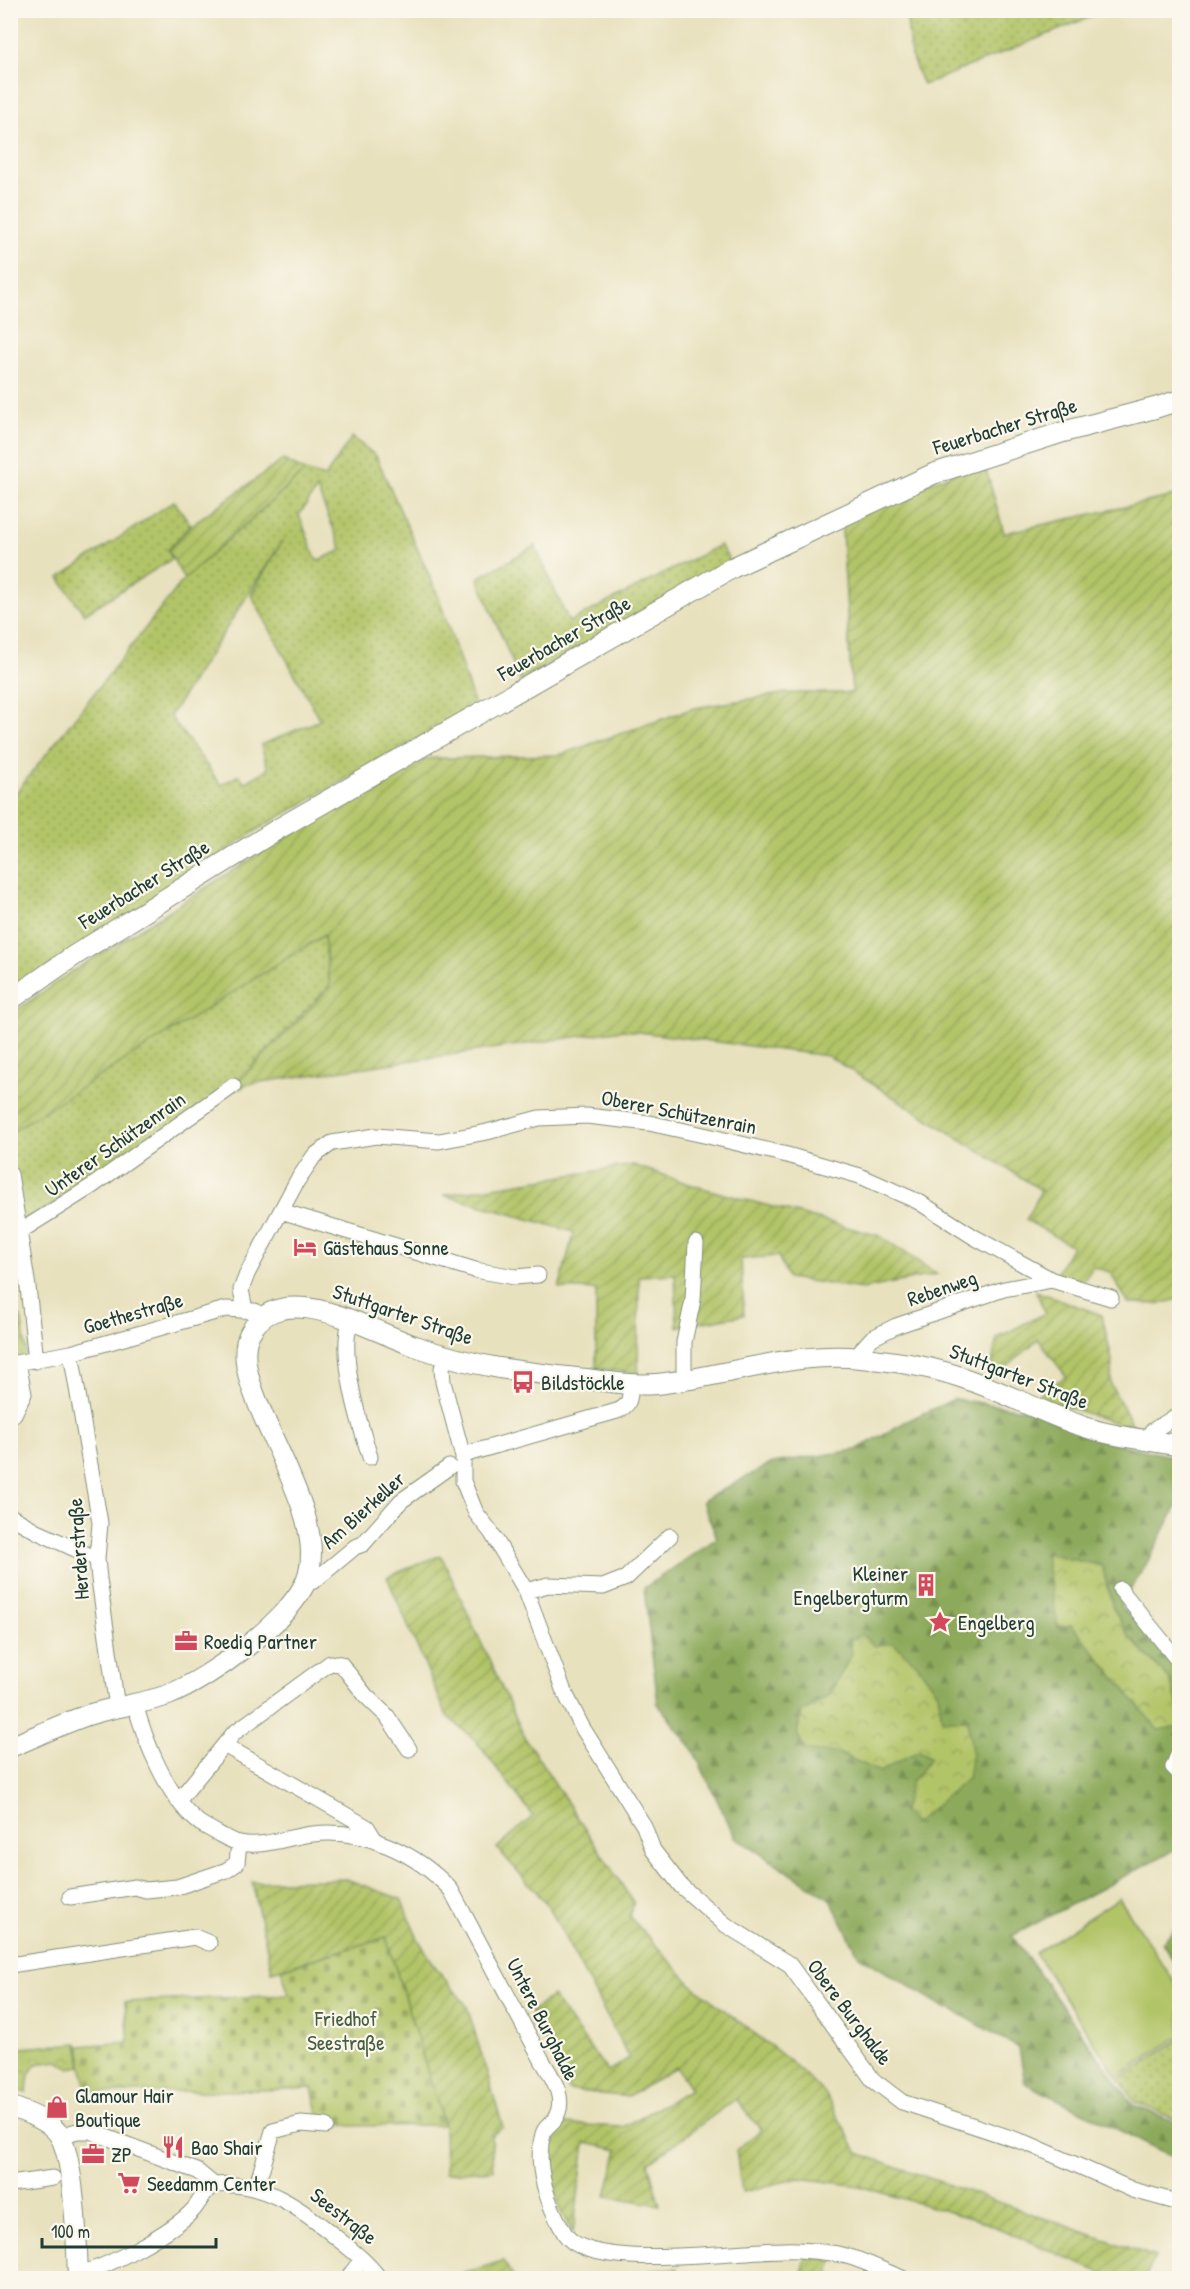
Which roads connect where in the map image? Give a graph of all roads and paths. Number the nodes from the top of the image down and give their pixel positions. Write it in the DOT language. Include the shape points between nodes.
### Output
graph roads {
  1 [pos="1179,400"];
  2 [pos="10,1000"];
  3 [pos="233,1086"];
  4 [pos="10,1174"];
  5 [pos="281,1211"];
  6 [pos="19,1232"];
  7 [pos="696,1244"];
  8 [pos="538,1275"];
  9 [pos="1052,1280"];
  10 [pos="1111,1298"];
  11 [pos="245,1309"];
  12 [pos="267,1314"];
  13 [pos="350,1322"];
  14 [pos="71,1353"];
  15 [pos="446,1356"];
  16 [pos="858,1357"];
  17 [pos="36,1361"];
  18 [pos="14,1364"];
  19 [pos="684,1380"];
  20 [pos="631,1384"];
  21 [pos="14,1413"];
  22 [pos="1179,1414"];
  23 [pos="1146,1440"];
  24 [pos="1179,1446"];
  25 [pos="463,1456"];
  26 [pos="370,1457"];
  27 [pos="449,1467"];
  28 [pos="10,1516"];
  29 [pos="670,1536"];
  30 [pos="97,1558"];
  31 [pos="305,1584"];
  32 [pos="1120,1589"];
  33 [pos="526,1591"];
  34 [pos="1179,1663"];
  35 [pos="126,1706"];
  36 [pos="224,1744"];
  37 [pos="10,1747"];
  38 [pos="409,1749"];
  39 [pos="1179,1750"];
  40 [pos="1179,1774"];
  41 [pos="178,1801"];
  42 [pos="375,1840"];
  43 [pos="239,1843"];
  44 [pos="70,1897"];
  45 [pos="209,1943"];
  46 [pos="10,1965"];
  47 [pos="10,2106"];
  48 [pos="326,2126"];
  49 [pos="60,2136"];
  50 [pos="53,2178"];
  51 [pos="10,2184"];
  52 [pos="213,2185"];
  53 [pos="255,2188"];
  54 [pos="1179,2203"];
  55 [pos="362,2259"];
  56 [pos="78,2276"];
  57 [pos="348,2278"];
  58 [pos="379,2278"];
  59 [pos="902,2278"];
  1 -- 2 [label="main road, Feuerbacher Straße" via="933,474 732,568 278,829"];
  3 -- 6 [label="street, Unterer Schützenrain" via="83,1192"];
  4 -- 6 [label="street, Unterer Schützenrain"];
  5 -- 8 [label="street" via="475,1270 515,1277"];
  5 -- 9 [label="street, Oberer Schützenrain" via="314,1156 332,1143 376,1136 439,1141 539,1118 587,1116 649,1123 860,1176 919,1202"];
  5 -- 11 [label="street, Oberer Schützenrain" via="241,1290"];
  6 -- 17 [label="street, Unterer Schützenrain"];
  7 -- 19 [label="street" via="693,1300 684,1342"];
  9 -- 10 [label="street, Oberer Schützenrain"];
  9 -- 16 [label="street, Rebenweg" via="1004,1289 896,1326 872,1338"];
  11 -- 12 [label="street, Goethestraße"];
  11 -- 14 [label="street, Goethestraße" via="226,1309"];
  12 -- 13 [label="main road, Stuttgarter Straße" via="293,1306 317,1309"];
  12 -- 31 [label="main road" via="250,1331 246,1366 303,1507 312,1554"];
  13 -- 15 [label="main road, Stuttgarter Straße"];
  13 -- 26 [label="street" via="346,1333 350,1371"];
  14 -- 17 [label="street, Goethestraße"];
  14 -- 30 [label="street, Herderstraße" via="100,1523"];
  15 -- 20 [label="main road, Stuttgarter Straße" via="514,1370"];
  15 -- 25 [label="street, Obere Burghalde" via="443,1382"];
  16 -- 19 [label="main road, Stuttgarter Straße" via="817,1357"];
  16 -- 23 [label="main road, Stuttgarter Straße" via="966,1378 1083,1427"];
  17 -- 18 [label="street, Goethestraße"];
  18 -- 21 [label="street" via="24,1394"];
  19 -- 20 [label="main road, Stuttgarter Straße"];
  20 -- 25 [label="street" via="626,1408 617,1412"];
  22 -- 23 [label="street" via="1152,1431"];
  23 -- 24 [label="main road, Stuttgarter Straße"];
  25 -- 33 [label="street, Obere Burghalde" via="463,1481 476,1513"];
  27 -- 31 [label="street, Am Bierkeller" via="401,1501 363,1544"];
  28 -- 30 [label="street"];
  29 -- 33 [label="street" via="626,1578 603,1587 548,1585"];
  30 -- 35 [label="street, Herderstraße"];
  31 -- 35 [label="main road" via="296,1600 270,1627 224,1663 178,1691"];
  32 -- 34 [label="street"];
  33 -- 54 [label="street, Obere Burghalde" via="568,1699 644,1826 654,1850 700,1905 789,1964 873,2080 902,2102 1029,2144 1133,2190"];
  35 -- 37 [label="main road" via="63,1724"];
  35 -- 41 [label="street, Untere Burghalde" via="138,1719 167,1786"];
  36 -- 38 [label="street" via="242,1726 330,1663 341,1664 387,1716"];
  36 -- 41 [label="street"];
  36 -- 42 [label="street, Untere Burghalde" via="367,1827"];
  39 -- 40 [label="street" via="1173,1767"];
  41 -- 43 [label="street, Untere Burghalde" via="196,1821"];
  42 -- 43 [label="street, Untere Burghalde" via="339,1833 260,1844"];
  42 -- 59 [label="street, Untere Burghalde" via="420,1862 451,1890 556,2082 559,2110 543,2131 540,2154 544,2184 567,2237 585,2248 612,2254 685,2257 795,2250 843,2255"];
  43 -- 44 [label="street" via="237,1863 201,1880 177,1887 135,1887"];
  45 -- 46 [label="street" via="195,1937"];
  47 -- 49 [label="main road" via="44,2122"];
  48 -- 53 [label="street" via="301,2124 273,2132"];
  49 -- 52 [label="street" via="90,2131 197,2171"];
  49 -- 56 [label="main road" via="70,2177"];
  50 -- 51 [label="street"];
  52 -- 53 [label="street, Seestraße" via="232,2183"];
  52 -- 56 [label="street" via="193,2210 157,2237"];
  53 -- 55 [label="street, Seestraße" via="305,2211"];
  55 -- 57 [label="street"];
  55 -- 58 [label="street, Seestraße"];
}
